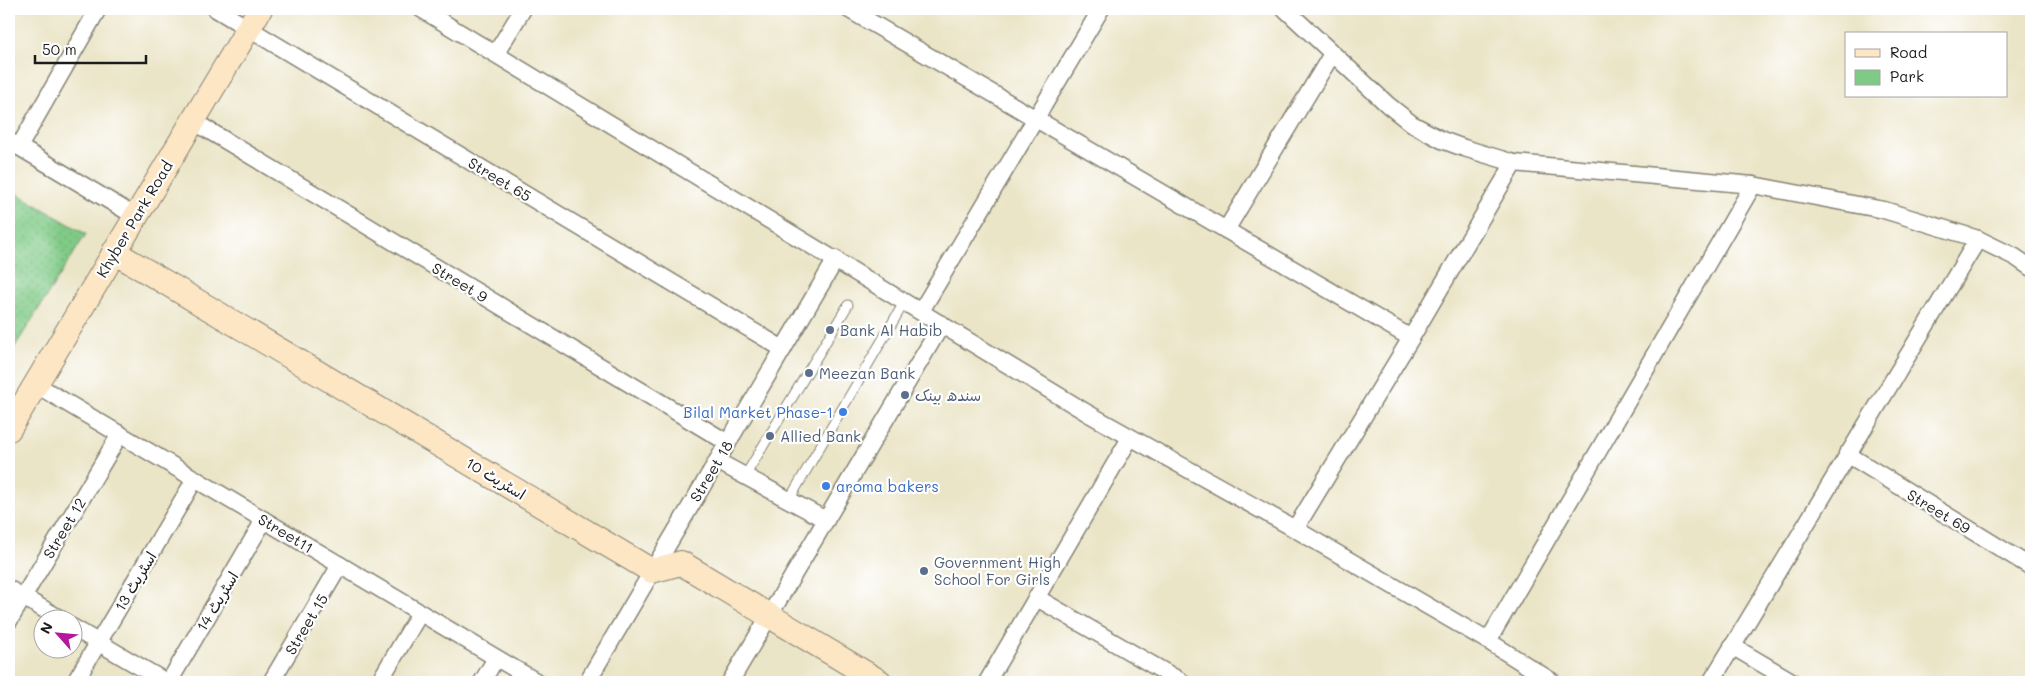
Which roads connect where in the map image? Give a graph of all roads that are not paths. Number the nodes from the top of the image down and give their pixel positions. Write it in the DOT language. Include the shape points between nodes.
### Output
graph roads {
  1 [pos="98,9"];
  2 [pos="216,9"];
  3 [pos="421,9"];
  4 [pos="522,9"];
  5 [pos="848,9"];
  6 [pos="1101,9"];
  7 [pos="1285,9"];
  8 [pos="254,18"];
  9 [pos="496,53"];
  10 [pos="1332,54"];
  11 [pos="1037,119"];
  12 [pos="193,120"];
  13 [pos="14,144"];
  14 [pos="1514,163"];
  15 [pos="1753,185"];
  16 [pos="135,216"];
  17 [pos="1226,230"];
  18 [pos="1978,239"];
  19 [pos="114,252"];
  20 [pos="836,259"];
  21 [pos="2031,268"];
  22 [pos="905,301"];
  23 [pos="848,305"];
  24 [pos="922,311"];
  25 [pos="942,324"];
  26 [pos="1411,338"];
  27 [pos="783,350"];
  28 [pos="35,384"];
  29 [pos="9,429"];
  30 [pos="120,434"];
  31 [pos="1130,438"];
  32 [pos="728,443"];
  33 [pos="1847,454"];
  34 [pos="717,461"];
  35 [pos="745,476"];
  36 [pos="195,479"];
  37 [pos="789,500"];
  38 [pos="264,520"];
  39 [pos="826,520"];
  40 [pos="1294,529"];
  41 [pos="340,565"];
  42 [pos="2031,567"];
  43 [pos="652,571"];
  44 [pos="9,589"];
  45 [pos="23,597"];
  46 [pos="1037,598"];
  47 [pos="42,608"];
  48 [pos="420,613"];
  49 [pos="769,616"];
  50 [pos="9,621"];
  51 [pos="82,633"];
  52 [pos="1488,641"];
  53 [pos="98,642"];
  54 [pos="1732,646"];
  55 [pos="496,658"];
  56 [pos="873,680"];
  57 [pos="75,682"];
  58 [pos="167,682"];
  59 [pos="271,682"];
  60 [pos="379,682"];
  61 [pos="482,682"];
  62 [pos="537,682"];
  63 [pos="587,682"];
  64 [pos="730,682"];
  65 [pos="988,682"];
  66 [pos="1182,682"];
  67 [pos="1553,682"];
  68 [pos="1711,682"];
  69 [pos="1793,682"];
  1 -- 13 [label="street"];
  2 -- 8 [label="street, Street 65"];
  3 -- 9 [label="street"];
  4 -- 9 [label="street"];
  5 -- 11 [label="street"];
  6 -- 11 [label="street"];
  7 -- 10 [label="street"];
  8 -- 12 [label="street, Khyber Park Road"];
  8 -- 27 [label="street, Street 65"];
  9 -- 20 [label="street"];
  10 -- 14 [label="street" via="1412,124 1442,140"];
  10 -- 17 [label="street"];
  11 -- 17 [label="street"];
  11 -- 24 [label="street"];
  12 -- 16 [label="street, Khyber Park Road"];
  12 -- 32 [label="street, Street 9"];
  13 -- 16 [label="street"];
  14 -- 15 [label="street"];
  14 -- 26 [label="street"];
  15 -- 18 [label="street" via="1884,210"];
  15 -- 52 [label="street"];
  16 -- 19 [label="street, Khyber Park Road"];
  17 -- 26 [label="street"];
  18 -- 21 [label="street"];
  18 -- 33 [label="street"];
  19 -- 28 [label="street, Khyber Park Road"];
  19 -- 43 [label="street, اسٹریٹ 10"];
  20 -- 22 [label="street"];
  20 -- 27 [label="street, Street 18"];
  22 -- 24 [label="street"];
  22 -- 37 [label="lane"];
  23 -- 35 [label="lane"];
  24 -- 25 [label="street"];
  25 -- 31 [label="street"];
  25 -- 39 [label="street"];
  26 -- 40 [label="street"];
  27 -- 32 [label="street, Street 18"];
  28 -- 29 [label="street, Khyber Park Road"];
  28 -- 30 [label="street, Street11"];
  30 -- 36 [label="street, Street11"];
  30 -- 45 [label="street, Street 12"];
  31 -- 40 [label="street"];
  31 -- 46 [label="street"];
  32 -- 34 [label="street, Street 18"];
  33 -- 42 [label="street, Street 69"];
  33 -- 54 [label="street"];
  34 -- 35 [label="street"];
  34 -- 43 [label="street, Street 18"];
  35 -- 37 [label="street"];
  36 -- 38 [label="street, Street11"];
  36 -- 53 [label="street, اسٹریٹ 13"];
  37 -- 39 [label="street"];
  38 -- 41 [label="street, Street11"];
  38 -- 58 [label="street, اسٹریٹ 14"];
  39 -- 49 [label="street"];
  40 -- 52 [label="street"];
  41 -- 48 [label="street, Street11"];
  41 -- 59 [label="street, Street 15"];
  43 -- 49 [label="street" via="681,563"];
  43 -- 63 [label="street, Street 18"];
  44 -- 45 [label="street"];
  45 -- 47 [label="street"];
  45 -- 50 [label="street, Street 12"];
  46 -- 65 [label="street"];
  46 -- 66 [label="street"];
  48 -- 55 [label="street, Street11"];
  48 -- 60 [label="street"];
  49 -- 56 [label="street"];
  49 -- 64 [label="street"];
  51 -- 53 [label="street"];
  52 -- 67 [label="street"];
  53 -- 57 [label="street, اسٹریٹ 13"];
  53 -- 58 [label="street"];
  54 -- 68 [label="street"];
  54 -- 69 [label="street"];
  55 -- 61 [label="street"];
  55 -- 62 [label="street, Street11"];
}
